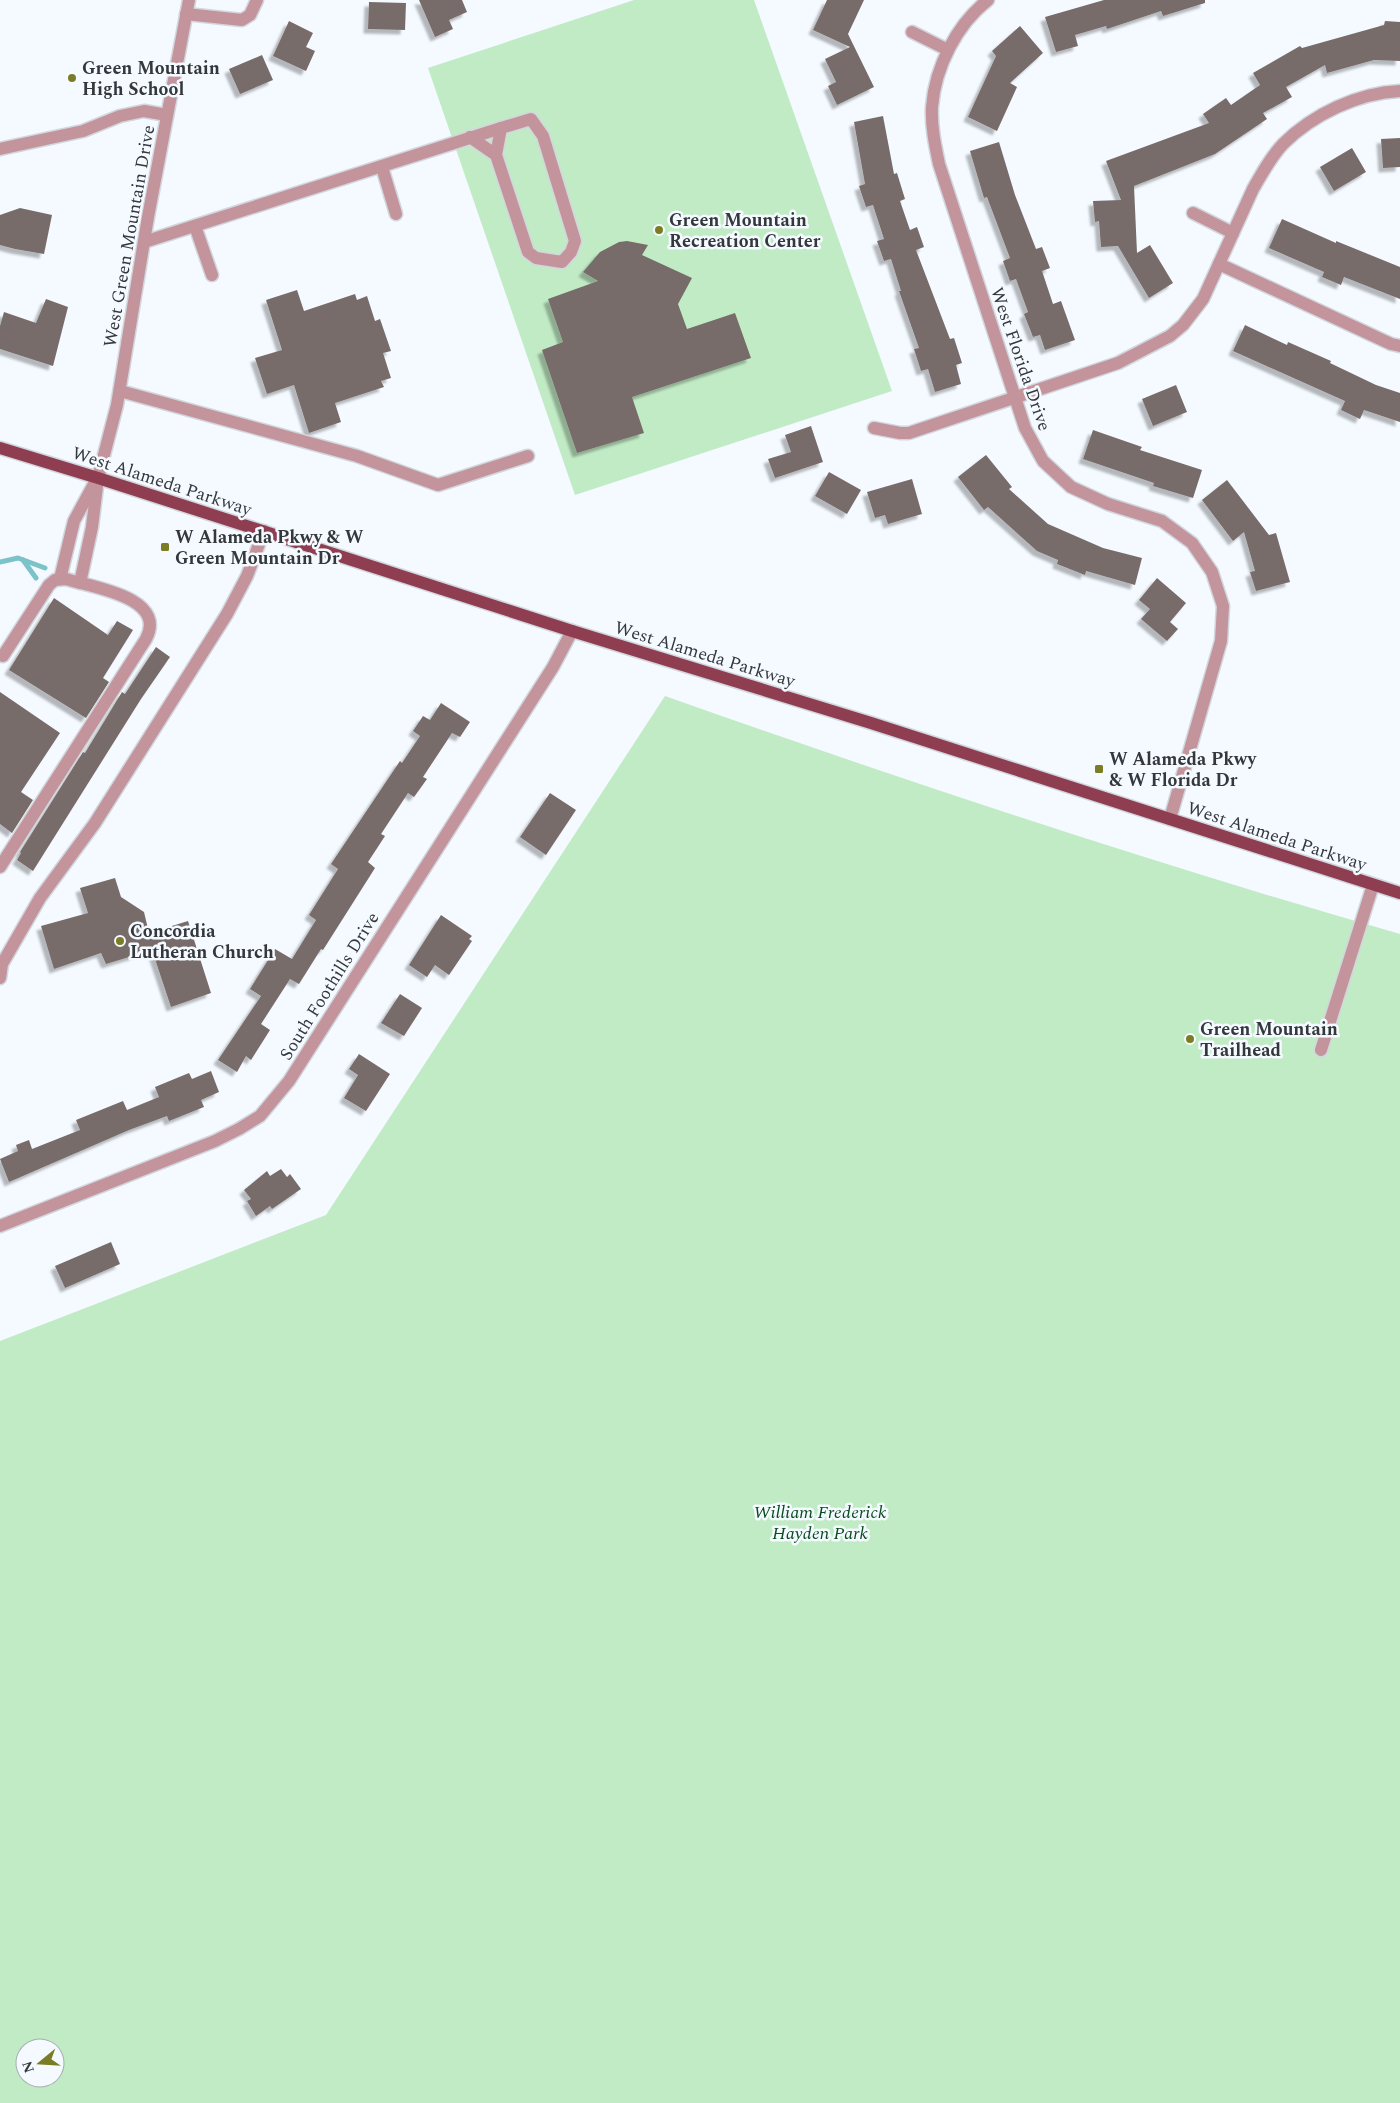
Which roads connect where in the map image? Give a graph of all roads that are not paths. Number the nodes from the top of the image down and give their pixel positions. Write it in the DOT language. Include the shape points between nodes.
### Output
graph roads {
  1 [pos="189,0"];
  2 [pos="257,0"];
  3 [pos="988,0"];
  4 [pos="186,14"];
  5 [pos="912,32"];
  6 [pos="948,50"];
  7 [pos="1400,91"];
  8 [pos="167,115"];
  9 [pos="501,128"];
  10 [pos="470,137"];
  11 [pos="0,149"];
  12 [pos="496,155"];
  13 [pos="382,167"];
  14 [pos="1193,213"];
  15 [pos="396,214"];
  16 [pos="195,226"];
  17 [pos="1233,233"];
  18 [pos="144,242"];
  19 [pos="1219,264"];
  20 [pos="212,275"];
  21 [pos="1400,346"];
  22 [pos="120,391"];
  23 [pos="1014,398"];
  24 [pos="874,428"];
  25 [pos="0,448"];
  26 [pos="528,456"];
  27 [pos="98,478"];
  28 [pos="264,532"];
  29 [pos="60,579"];
  30 [pos="80,583"];
  31 [pos="572,631"];
  32 [pos="3,656"];
  33 [pos="1170,819"];
  34 [pos="0,867"];
  35 [pos="1373,885"];
  36 [pos="1400,894"];
  37 [pos="0,978"];
  38 [pos="1321,1050"];
  39 [pos="0,1226"];
  1 -- 4 [label="street, West Green Mountain Drive"];
  2 -- 4 [label="street" via="250,15 242,20"];
  3 -- 6 [label="street, West Florida Drive"];
  4 -- 8 [label="street, West Green Mountain Drive"];
  5 -- 6 [label="street"];
  6 -- 23 [label="street, West Florida Drive" via="932,106 939,164"];
  7 -- 17 [label="street" via="1340,106 1309,124 1283,145 1263,172"];
  8 -- 11 [label="street" via="144,110 83,131"];
  8 -- 18 [label="street, West Green Mountain Drive"];
  9 -- 10 [label="street"];
  9 -- 12 [label="street"];
  9 -- 12 [label="street" via="531,119 543,136 575,241 562,262 536,258 528,252"];
  10 -- 12 [label="street"];
  10 -- 13 [label="street"];
  13 -- 15 [label="street"];
  13 -- 16 [label="street"];
  14 -- 17 [label="street"];
  16 -- 18 [label="street"];
  16 -- 20 [label="street"];
  17 -- 19 [label="street"];
  18 -- 22 [label="street, West Green Mountain Drive"];
  19 -- 21 [label="street"];
  19 -- 23 [label="street" via="1204,299 1170,336 1118,363"];
  22 -- 26 [label="street" via="357,456 438,485"];
  22 -- 27 [label="street, West Green Mountain Drive"];
  23 -- 24 [label="street" via="909,433"];
  23 -- 33 [label="street, West Florida Drive" via="1033,445 1055,474 1087,496 1162,520 1192,543 1212,572 1223,606 1221,641"];
  25 -- 27 [label="main road, West Alameda Parkway"];
  27 -- 28 [label="main road, West Alameda Parkway"];
  27 -- 29 [label="street" via="74,521"];
  27 -- 30 [label="street"];
  28 -- 31 [label="main road, West Alameda Parkway"];
  28 -- 37 [label="street" via="248,576 227,614 95,823 40,898 2,964"];
  29 -- 30 [label="street"];
  29 -- 32 [label="street" via="49,585"];
  30 -- 34 [label="street" via="138,603 148,618 150,630"];
  31 -- 33 [label="main road, West Alameda Parkway"];
  31 -- 39 [label="street, South Foothills Drive" via="553,667 271,1105 250,1123 222,1138"];
  33 -- 35 [label="main road, West Alameda Parkway"];
  35 -- 36 [label="main road, West Alameda Parkway"];
  35 -- 38 [label="street"];
}
